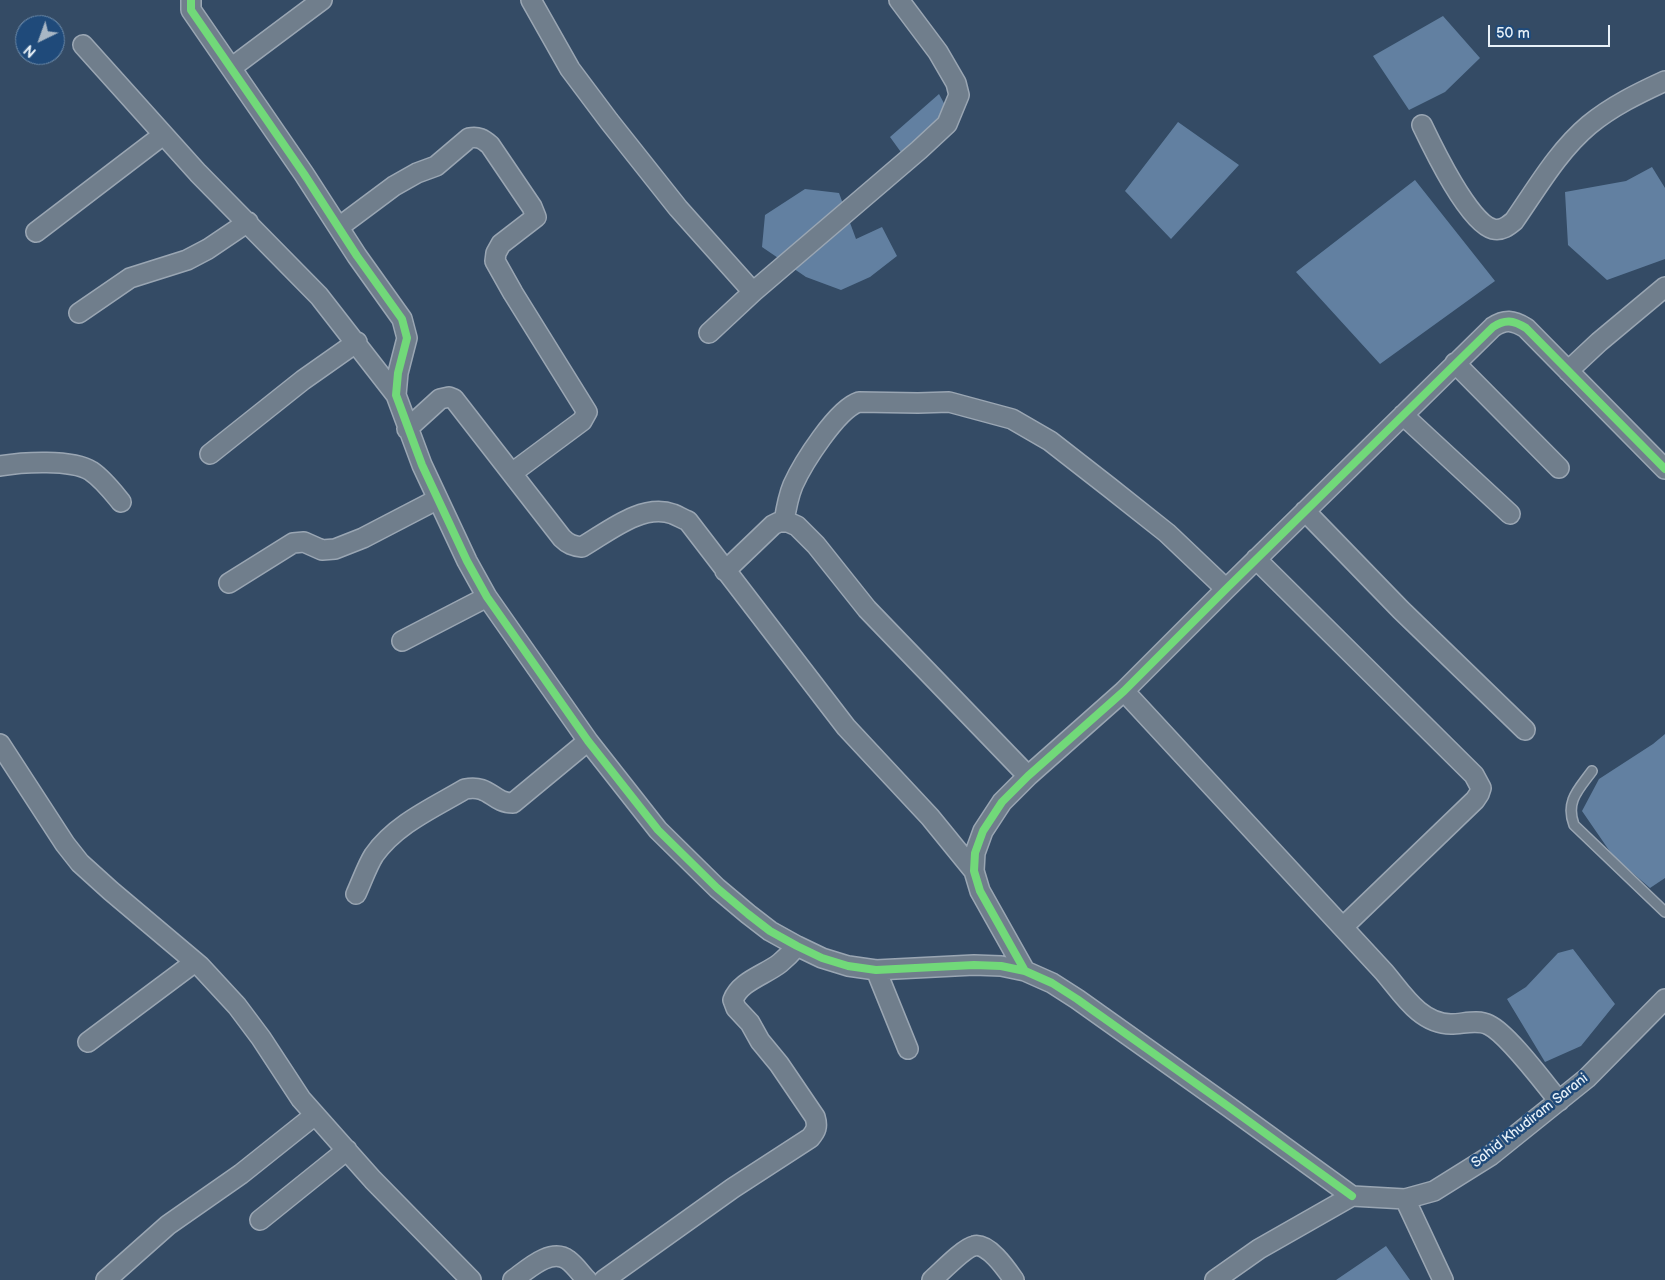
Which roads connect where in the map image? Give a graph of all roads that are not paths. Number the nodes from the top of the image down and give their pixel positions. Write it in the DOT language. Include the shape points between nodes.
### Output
graph roads {
  1 [pos="191,0"];
  2 [pos="322,0"];
  3 [pos="530,0"];
  4 [pos="899,0"];
  5 [pos="83,45"];
  6 [pos="231,68"];
  7 [pos="1665,81"];
  8 [pos="1422,125"];
  9 [pos="163,135"];
  10 [pos="248,222"];
  11 [pos="339,228"];
  12 [pos="36,232"];
  13 [pos="1665,288"];
  14 [pos="753,292"];
  15 [pos="79,313"];
  16 [pos="709,334"];
  17 [pos="356,342"];
  18 [pos="1455,364"];
  19 [pos="1568,371"];
  20 [pos="396,395"];
  21 [pos="1403,415"];
  22 [pos="407,429"];
  23 [pos="210,454"];
  24 [pos="0,466"];
  25 [pos="1558,468"];
  26 [pos="1665,469"];
  27 [pos="512,473"];
  28 [pos="438,500"];
  29 [pos="121,502"];
  30 [pos="1305,511"];
  31 [pos="1510,514"];
  32 [pos="784,522"];
  33 [pos="1256,559"];
  34 [pos="725,571"];
  35 [pos="229,583"];
  36 [pos="1226,589"];
  37 [pos="487,597"];
  38 [pos="402,641"];
  39 [pos="1124,691"];
  40 [pos="1525,730"];
  41 [pos="588,741"];
  42 [pos="0,744"];
  43 [pos="1592,771"];
  44 [pos="1028,776"];
  45 [pos="974,871"];
  46 [pos="356,894"];
  47 [pos="1665,912"];
  48 [pos="1343,928"];
  49 [pos="797,946"];
  50 [pos="195,962"];
  51 [pos="876,970"];
  52 [pos="1025,970"];
  53 [pos="1662,1006"];
  54 [pos="88,1042"];
  55 [pos="908,1048"];
  56 [pos="1559,1101"];
  57 [pos="315,1115"];
  58 [pos="347,1150"];
  59 [pos="1352,1196"];
  60 [pos="1406,1199"];
  61 [pos="260,1220"];
  62 [pos="106,1280"];
  63 [pos="471,1280"];
  64 [pos="513,1280"];
  65 [pos="587,1280"];
  66 [pos="604,1280"];
  67 [pos="932,1280"];
  68 [pos="1014,1280"];
  69 [pos="1216,1280"];
  70 [pos="1442,1280"];
  1 -- 6 [label="street" via="191,10"];
  2 -- 6 [label="street"];
  3 -- 14 [label="street" via="570,69 609,121 678,208"];
  4 -- 14 [label="street" via="938,52 956,83 959,95 954,111 946,124 919,150"];
  5 -- 9 [label="street"];
  6 -- 11 [label="street"];
  7 -- 8 [label="street" via="1615,106 1589,125 1560,154 1514,221 1500,230 1482,223 1460,195"];
  9 -- 10 [label="street"];
  9 -- 12 [label="street"];
  10 -- 15 [label="street" via="187,260 130,278"];
  10 -- 17 [label="street" via="319,296"];
  11 -- 20 [label="street" via="402,319 407,338"];
  11 -- 27 [label="street" via="394,186 436,166 469,138 482,139 490,145 536,217 501,244 495,261 587,412 582,421"];
  13 -- 19 [label="street" via="1605,336"];
  14 -- 16 [label="street"];
  17 -- 20 [label="street"];
  17 -- 23 [label="street"];
  18 -- 19 [label="street" via="1493,327 1511,320 1526,328"];
  18 -- 21 [label="street"];
  18 -- 25 [label="street"];
  19 -- 26 [label="street"];
  20 -- 22 [label="street"];
  21 -- 30 [label="street"];
  21 -- 31 [label="street"];
  22 -- 27 [label="street" via="440,399 454,399"];
  22 -- 28 [label="street"];
  24 -- 29 [label="street" via="20,462 78,465 93,472"];
  27 -- 34 [label="street" via="568,544 582,547 636,516 672,513 688,521"];
  28 -- 35 [label="street" via="335,549 322,550 304,542 293,542"];
  28 -- 37 [label="street"];
  30 -- 33 [label="street"];
  30 -- 40 [label="street"];
  32 -- 34 [label="street" via="764,532"];
  32 -- 36 [label="street" via="793,485 835,420 851,404 949,402 1012,419 1050,441 1167,533"];
  32 -- 44 [label="street" via="797,526 816,545 867,608"];
  33 -- 36 [label="street"];
  33 -- 48 [label="street" via="1474,775 1481,788 1475,800"];
  34 -- 45 [label="street" via="846,726 930,817"];
  36 -- 39 [label="street"];
  37 -- 38 [label="street"];
  37 -- 41 [label="street"];
  39 -- 44 [label="street"];
  39 -- 48 [label="street"];
  41 -- 46 [label="street" via="514,803 504,803 475,787 399,828 373,857"];
  41 -- 49 [label="street" via="658,830 688,860 748,914"];
  42 -- 50 [label="street" via="80,862"];
  43 -- 47 [label="lane" via="1573,797 1570,809 1574,825"];
  44 -- 45 [label="street" via="1002,802 983,831 975,854"];
  45 -- 52 [label="street" via="980,891"];
  48 -- 56 [label="street" via="1427,1018 1451,1024 1489,1024 1504,1036"];
  49 -- 51 [label="street" via="848,966"];
  49 -- 66 [label="street" via="781,963 744,986 733,1000 815,1117 816,1131"];
  50 -- 54 [label="street"];
  50 -- 57 [label="street" via="237,1006"];
  51 -- 52 [label="street" via="974,965"];
  51 -- 55 [label="street"];
  52 -- 59 [label="street" via="1077,999"];
  53 -- 56 [label="street, Sahid Khudiram Sarani"];
  56 -- 60 [label="street, Sahid Khudiram Sarani" via="1490,1156 1434,1191"];
  57 -- 58 [label="street"];
  57 -- 62 [label="street" via="241,1174 168,1225"];
  58 -- 61 [label="street"];
  58 -- 63 [label="street"];
  59 -- 60 [label="street, Sahid Khudiram Sarani"];
  59 -- 69 [label="street" via="1258,1249"];
  60 -- 70 [label="street"];
  64 -- 65 [label="street" via="552,1256 560,1256"];
  67 -- 68 [label="street" via="966,1250 980,1245 1000,1261"];
}
